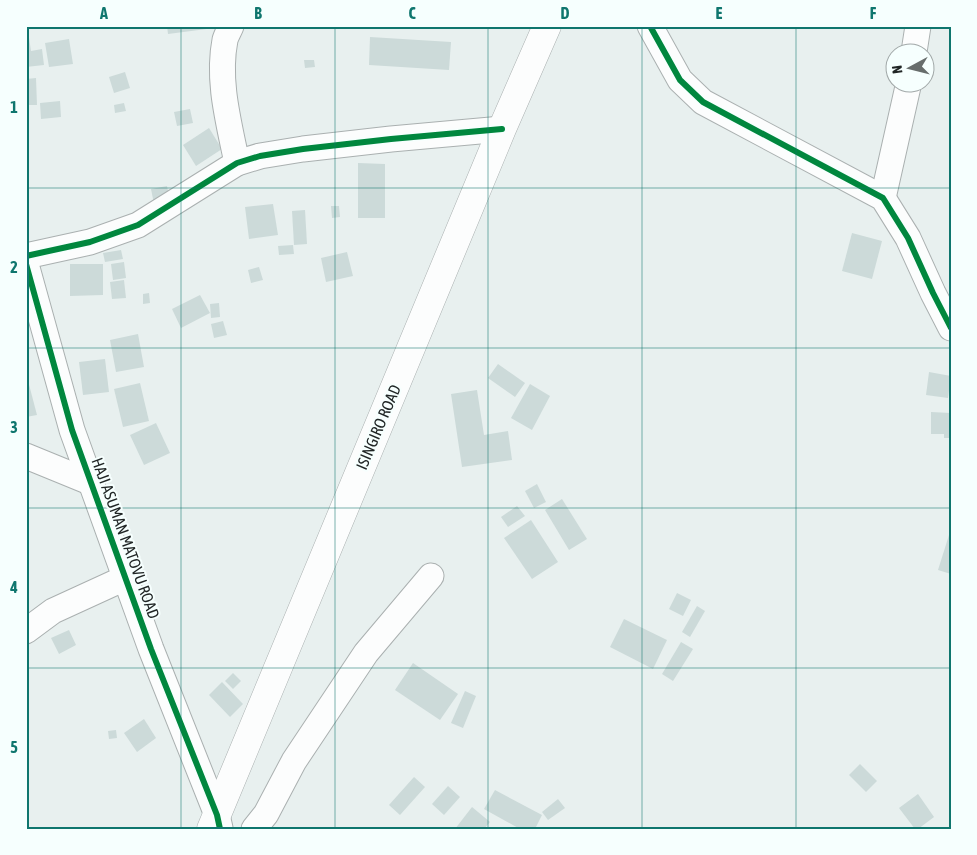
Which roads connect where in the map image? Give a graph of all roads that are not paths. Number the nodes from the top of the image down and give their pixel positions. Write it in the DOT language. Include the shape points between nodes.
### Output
graph roads {
  1 [pos="231,26"];
  2 [pos="547,26"];
  3 [pos="650,26"];
  4 [pos="918,26"];
  5 [pos="916,42"];
  6 [pos="907,92"];
  7 [pos="502,129"];
  8 [pos="237,163"];
  9 [pos="883,198"];
  10 [pos="26,256"];
  11 [pos="26,264"];
  12 [pos="951,328"];
  13 [pos="26,456"];
  14 [pos="92,483"];
  15 [pos="431,576"];
  16 [pos="125,578"];
  17 [pos="26,631"];
  18 [pos="216,824"];
  19 [pos="254,829"];
  1 -- 8 [label="street" via="225,38 223,62 225,97"];
  2 -- 7 [label="main road, ISINGIRO ROAD"];
  3 -- 9 [label="street" via="680,80 703,102"];
  4 -- 5 [label="street"];
  6 -- 9 [label="street"];
  7 -- 8 [label="street" via="303,149"];
  7 -- 18 [label="main road, ISINGIRO ROAD"];
  8 -- 10 [label="street" via="138,226 90,242"];
  9 -- 12 [label="street" via="908,238"];
  11 -- 14 [label="street, HAJI ASUMAN MATOVU ROAD" via="72,430"];
  13 -- 14 [label="street"];
  14 -- 16 [label="street, HAJI ASUMAN MATOVU ROAD"];
  15 -- 19 [label="street" via="366,652 294,761 266,814"];
  16 -- 17 [label="street" via="53,611"];
  16 -- 18 [label="street, HAJI ASUMAN MATOVU ROAD"];
}
